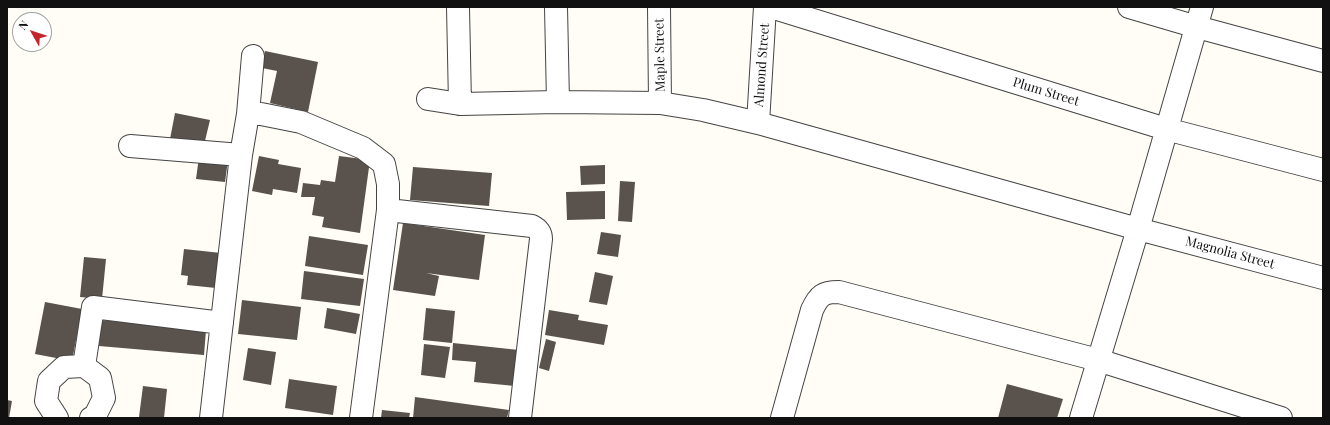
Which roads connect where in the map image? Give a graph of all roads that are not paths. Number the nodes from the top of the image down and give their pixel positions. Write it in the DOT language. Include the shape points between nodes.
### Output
graph roads {
  1 [pos="458,7"];
  2 [pos="556,7"];
  3 [pos="659,7"];
  4 [pos="766,7"];
  5 [pos="771,7"];
  6 [pos="1129,7"];
  7 [pos="1199,17"];
  8 [pos="252,56"];
  9 [pos="1323,61"];
  10 [pos="428,99"];
  11 [pos="558,102"];
  12 [pos="660,103"];
  13 [pos="460,104"];
  14 [pos="248,114"];
  15 [pos="758,124"];
  16 [pos="1166,129"];
  17 [pos="130,146"];
  18 [pos="241,155"];
  19 [pos="1323,170"];
  20 [pos="388,210"];
  21 [pos="1138,229"];
  22 [pos="1323,278"];
  23 [pos="222,323"];
  24 [pos="1098,360"];
  25 [pos="84,366"];
  26 [pos="1268,416"];
  27 [pos="57,418"];
  28 [pos="91,418"];
  29 [pos="211,418"];
  30 [pos="361,418"];
  31 [pos="520,418"];
  32 [pos="782,418"];
  33 [pos="1081,418"];
  1 -- 13 [label="street"];
  2 -- 11 [label="street"];
  3 -- 12 [label="street, Maple Street"];
  4 -- 15 [label="street, Almond Street"];
  5 -- 16 [label="street, Plum Street"];
  6 -- 7 [label="street"];
  7 -- 9 [label="street"];
  7 -- 16 [label="street"];
  8 -- 14 [label="street"];
  10 -- 13 [label="street, Magnolia Street"];
  11 -- 12 [label="street, Magnolia Street"];
  11 -- 13 [label="street, Magnolia Street"];
  12 -- 15 [label="street, Magnolia Street" via="703,110"];
  14 -- 18 [label="street"];
  14 -- 20 [label="street" via="301,122 363,148 384,164 388,184"];
  15 -- 21 [label="street, Magnolia Street"];
  16 -- 19 [label="street, Plum Street"];
  16 -- 21 [label="street"];
  17 -- 18 [label="street"];
  18 -- 23 [label="street"];
  20 -- 30 [label="street"];
  20 -- 31 [label="street" via="532,226 541,233"];
  21 -- 22 [label="street, Magnolia Street"];
  21 -- 24 [label="street"];
  23 -- 25 [label="street" via="93,307"];
  23 -- 29 [label="street"];
  24 -- 26 [label="street"];
  24 -- 32 [label="street" via="839,292 830,292 816,301 812,310"];
  24 -- 33 [label="street"];
  25 -- 27 [label="street" via="64,367 49,381 46,401"];
  25 -- 28 [label="street" via="100,378 104,398 95,416"];
}
